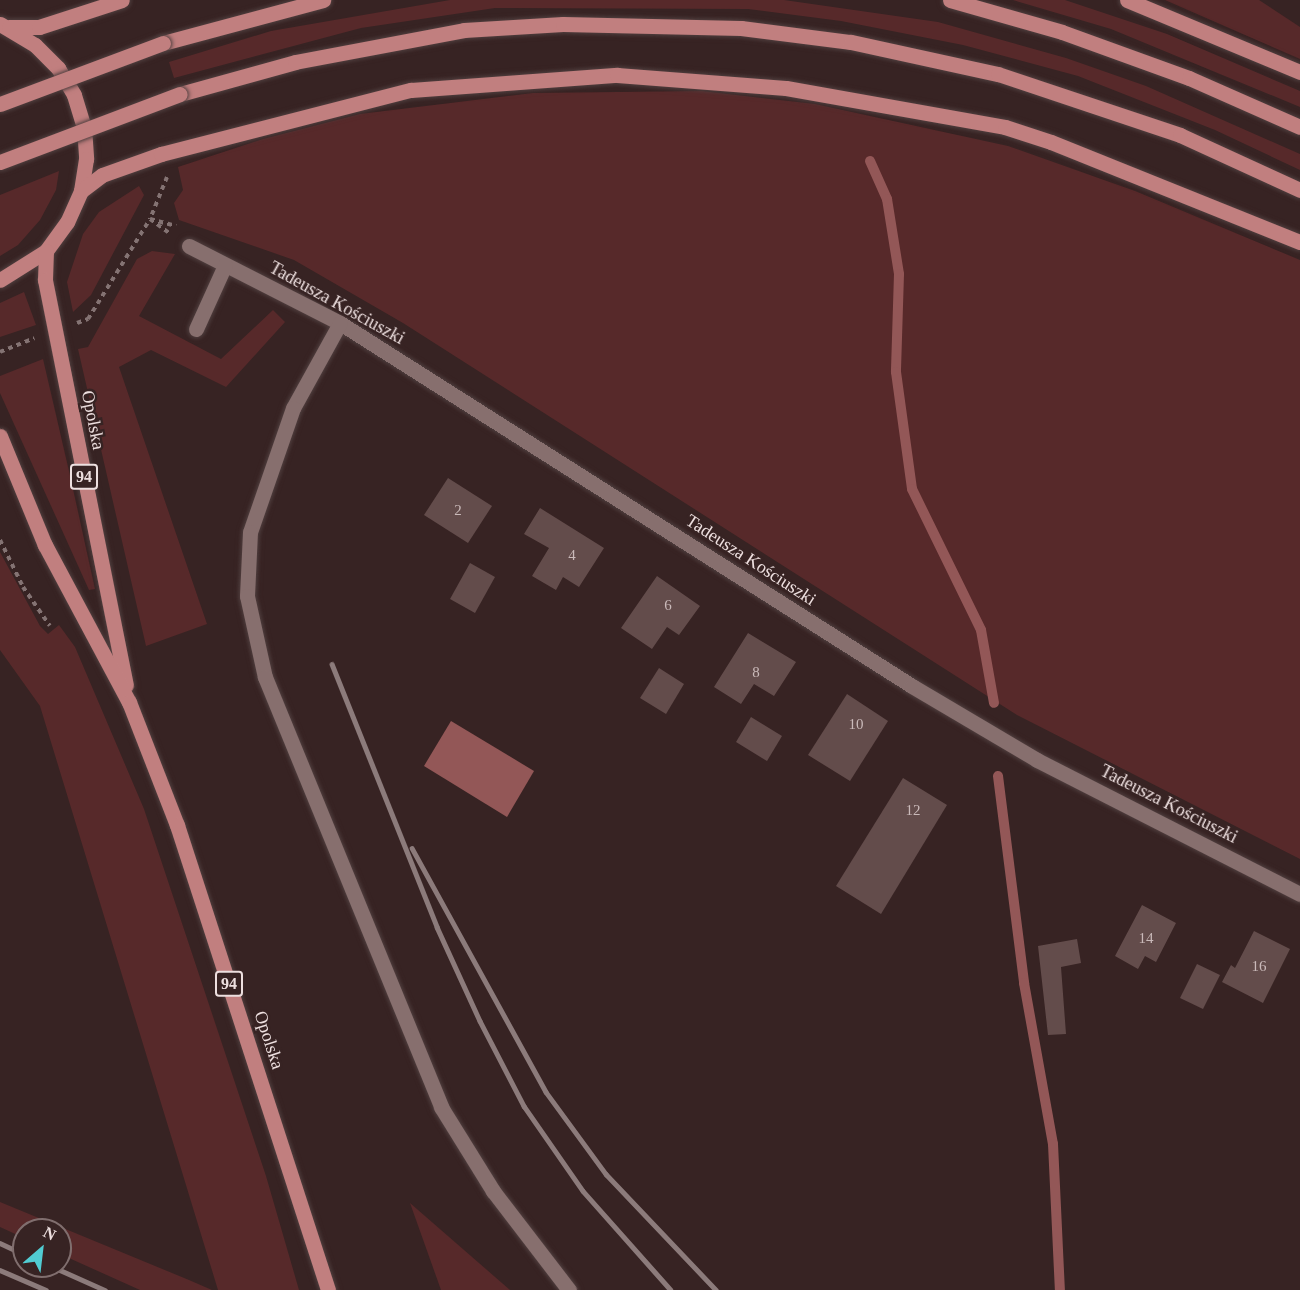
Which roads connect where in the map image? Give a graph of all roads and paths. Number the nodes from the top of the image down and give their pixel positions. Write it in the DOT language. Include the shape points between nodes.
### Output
graph roads {
  1 [pos="122,0"];
  2 [pos="323,0"];
  3 [pos="950,0"];
  4 [pos="1127,0"];
  5 [pos="4,25"];
  6 [pos="1300,72"];
  7 [pos="0,104"];
  8 [pos="1300,127"];
  9 [pos="0,162"];
  10 [pos="1300,190"];
  11 [pos="81,191"];
  12 [pos="1300,242"];
  13 [pos="189,246"];
  14 [pos="46,251"];
  15 [pos="225,265"];
  16 [pos="0,280"];
  17 [pos="340,323"];
  18 [pos="196,329"];
  19 [pos="55,331"];
  20 [pos="0,352"];
  21 [pos="0,436"];
  22 [pos="0,540"];
  23 [pos="50,626"];
  24 [pos="129,702"];
  25 [pos="1300,894"];
  26 [pos="328,1290"];
  27 [pos="569,1290"];
  1 -- 5 [label="main road" via="39,27"];
  2 -- 7 [label="main road, bridge" via="163,44"];
  3 -- 8 [label="main road" via="1030,22 1189,78"];
  4 -- 6 [label="main road"];
  5 -- 11 [label="main road" via="35,45 58,68 74,95 84,127 86,159"];
  9 -- 10 [label="main road, bridge" via="180,94 295,62 464,30 563,24 741,28 851,42 999,74 1180,135"];
  11 -- 12 [label="main road" via="102,175 161,154 411,90 617,75 786,88 1005,127"];
  11 -- 14 [label="main road" via="68,222"];
  13 -- 15 [label="street, Tadeusza Kościuszki"];
  13 -- 19 [label="path" via="150,219 88,319"];
  14 -- 16 [label="main road"];
  14 -- 19 [label="main road, Opolska / 94" via="45,280"];
  15 -- 17 [label="street, Tadeusza Kościuszki"];
  15 -- 18 [label="street"];
  17 -- 25 [label="street, Tadeusza Kościuszki" via="912,686 1037,760"];
  17 -- 27 [label="street" via="292,408 250,532 247,596 265,677 441,1107 493,1191"];
  19 -- 20 [label="path"];
  19 -- 24 [label="main road, Opolska / 94"];
  21 -- 24 [label="main road, Opolska / 94" via="45,545"];
  22 -- 23 [label="path" via="23,588"];
  24 -- 26 [label="main road, Opolska / 94" via="177,825"];
}
